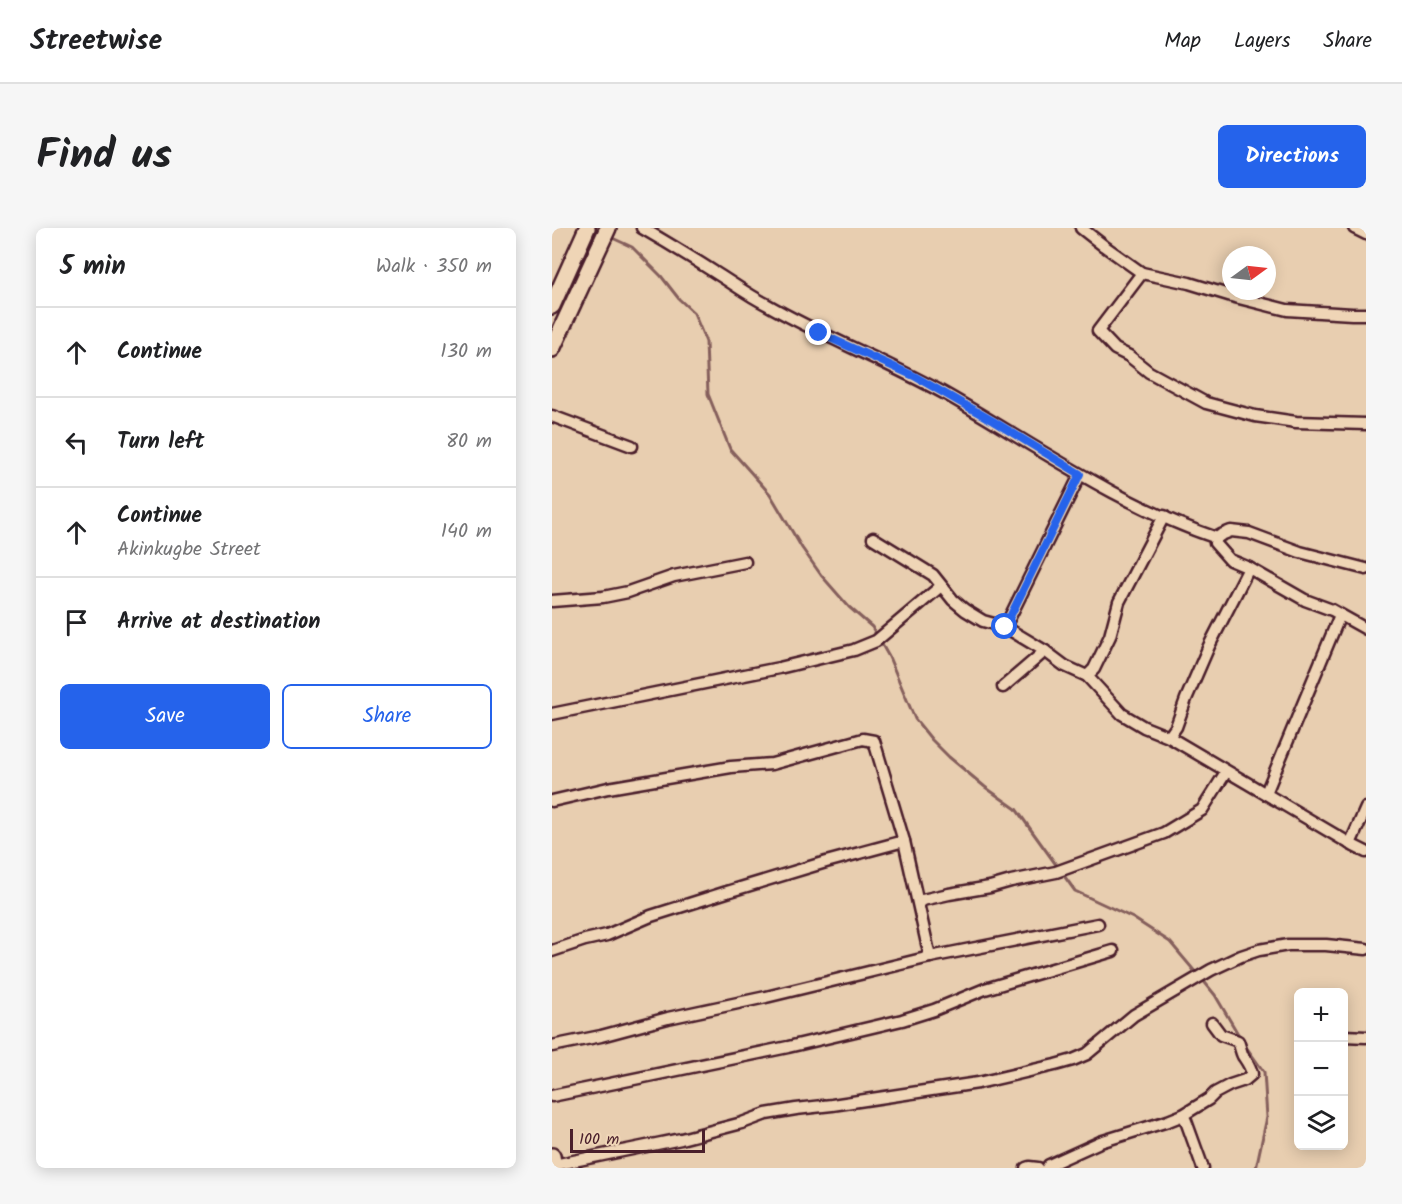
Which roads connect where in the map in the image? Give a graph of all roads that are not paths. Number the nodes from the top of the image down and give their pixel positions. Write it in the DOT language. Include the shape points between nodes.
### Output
graph roads {
  1 [pos="608,228"];
  2 [pos="642,228"];
  3 [pos="1082,228"];
  4 [pos="1354,228"];
  5 [pos="586,231"];
  6 [pos="1366,234"];
  7 [pos="1142,273"];
  8 [pos="552,306"];
  9 [pos="1366,314"];
  10 [pos="552,349"];
  11 [pos="552,416"];
  12 [pos="1366,424"];
  13 [pos="632,446"];
  14 [pos="1080,474"];
  15 [pos="1164,516"];
  16 [pos="873,538"];
  17 [pos="1217,538"];
  18 [pos="745,562"];
  19 [pos="1249,568"];
  20 [pos="1366,569"];
  21 [pos="941,586"];
  22 [pos="552,602"];
  23 [pos="1340,615"];
  24 [pos="1005,627"];
  25 [pos="1366,629"];
  26 [pos="1045,651"];
  27 [pos="1087,676"];
  28 [pos="1004,687"];
  29 [pos="552,714"];
  30 [pos="1169,737"];
  31 [pos="1226,772"];
  32 [pos="1266,794"];
  33 [pos="552,801"];
  34 [pos="1366,808"];
  35 [pos="904,841"];
  36 [pos="1350,844"];
  37 [pos="1366,852"];
  38 [pos="918,901"];
  39 [pos="1098,924"];
  40 [pos="1366,949"];
  41 [pos="552,951"];
  42 [pos="1113,951"];
  43 [pos="930,957"];
  44 [pos="1212,1023"];
  45 [pos="1348,1036"];
  46 [pos="1366,1037"];
  47 [pos="552,1046"];
  48 [pos="552,1096"];
  49 [pos="1183,1115"];
  50 [pos="553,1163"];
  51 [pos="1026,1168"];
  52 [pos="1038,1168"];
  53 [pos="1047,1168"];
  54 [pos="1203,1168"];
  1 -- 10 [label="main road"];
  2 -- 14 [label="street" via="764,304 914,376"];
  3 -- 7 [label="street"];
  4 -- 6 [label="street"];
  5 -- 8 [label="main road"];
  7 -- 9 [label="street" via="1287,310"];
  7 -- 12 [label="street" via="1098,331 1115,350 1206,403 1255,417"];
  11 -- 13 [label="street"];
  14 -- 15 [label="street"];
  14 -- 24 [label="street"];
  15 -- 17 [label="street"];
  15 -- 27 [label="street" via="1119,602 1110,636"];
  16 -- 21 [label="street" via="933,575"];
  17 -- 19 [label="street" via="1215,543 1230,560"];
  17 -- 20 [label="street" via="1231,531 1249,533 1300,552"];
  18 -- 22 [label="street" via="675,576 628,592"];
  19 -- 23 [label="street"];
  19 -- 30 [label="street" via="1209,645"];
  21 -- 24 [label="street" via="965,610 983,621"];
  21 -- 29 [label="street" via="876,641 854,650"];
  23 -- 25 [label="street"];
  23 -- 32 [label="street"];
  24 -- 26 [label="street"];
  26 -- 27 [label="street"];
  26 -- 28 [label="street"];
  27 -- 30 [label="street" via="1122,714"];
  30 -- 31 [label="street"];
  31 -- 32 [label="street"];
  31 -- 38 [label="street" via="1202,810 1164,833 1056,872"];
  32 -- 36 [label="street"];
  33 -- 35 [label="street" via="731,767 772,764 863,739 874,741"];
  34 -- 36 [label="street"];
  35 -- 38 [label="street"];
  35 -- 41 [label="street" via="727,892"];
  36 -- 37 [label="street"];
  38 -- 43 [label="street"];
  39 -- 43 [label="street"];
  40 -- 50 [label="street" via="1288,945 1241,956 1134,1015 1087,1054 1055,1065 978,1083 796,1108 681,1139"];
  42 -- 48 [label="street" via="985,989 902,1020"];
  43 -- 47 [label="street"];
  44 -- 49 [label="street" via="1221,1035 1238,1041 1252,1074"];
  45 -- 46 [label="street"];
  49 -- 53 [label="street" via="1100,1142"];
  49 -- 54 [label="street"];
  51 -- 52 [label="street"];
}
